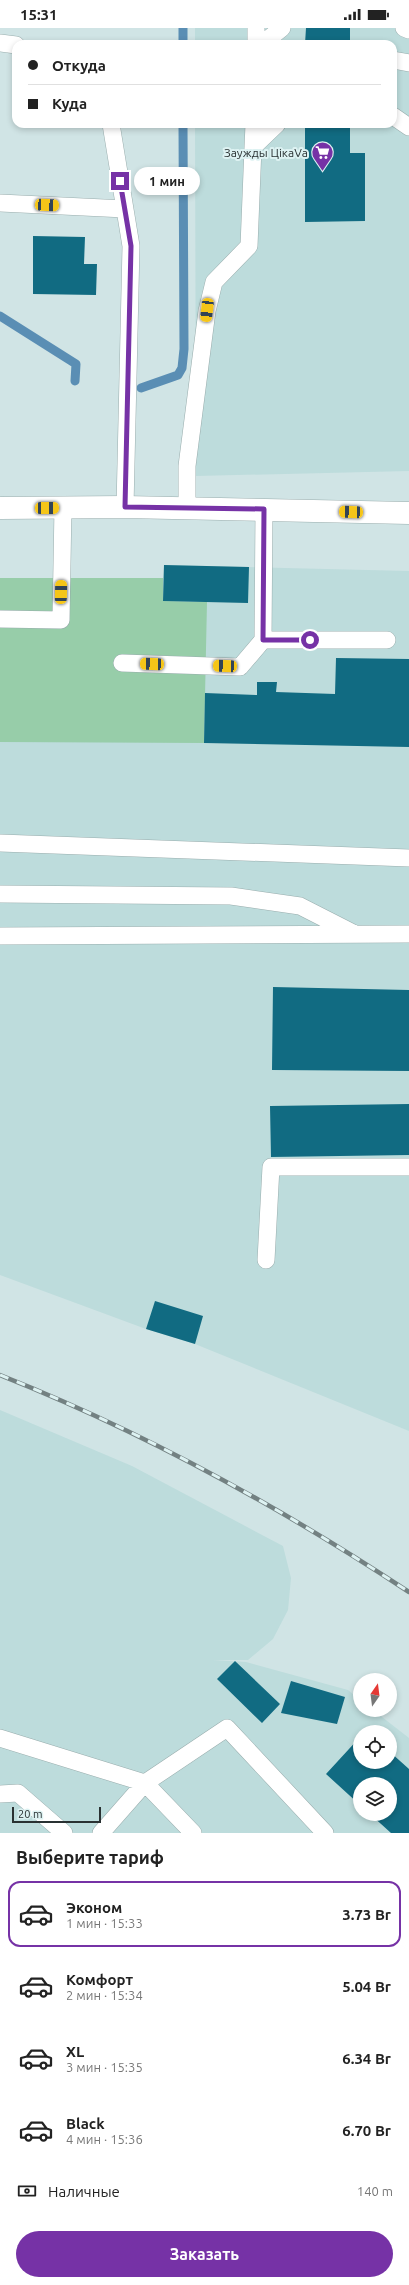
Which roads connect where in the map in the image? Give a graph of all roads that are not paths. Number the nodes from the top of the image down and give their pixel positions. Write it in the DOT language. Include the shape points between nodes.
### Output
graph roads {
  1 [pos="256,28"];
  2 [pos="282,28"];
  3 [pos="404,28"];
  4 [pos="409,30"];
  5 [pos="256,40"];
  6 [pos="267,40"];
  7 [pos="0,43"];
  8 [pos="12,44"];
  9 [pos="397,61"];
  10 [pos="409,63"];
  11 [pos="397,119"];
  12 [pos="409,127"];
  13 [pos="113,128"];
  14 [pos="254,128"];
  15 [pos="273,128"];
  16 [pos="253,147"];
  17 [pos="0,202"];
  18 [pos="125,209"];
  19 [pos="63,507"];
  20 [pos="125,507"];
  21 [pos="0,508"];
  22 [pos="188,508"];
  23 [pos="264,509"];
  24 [pos="409,513"];
  25 [pos="0,619"];
  26 [pos="263,640"];
  27 [pos="387,640"];
  28 [pos="122,663"];
  29 [pos="0,843"];
  30 [pos="409,858"];
  31 [pos="0,894"];
  32 [pos="355,934"];
  33 [pos="409,934"];
  34 [pos="0,936"];
  35 [pos="409,1167"];
  36 [pos="266,1260"];
  37 [pos="0,1738"];
  38 [pos="145,1782"];
  39 [pos="0,1794"];
  40 [pos="64,1833"];
  41 [pos="101,1833"];
  42 [pos="193,1833"];
  43 [pos="325,1833"];
  1 -- 5 [label="lane"];
  2 -- 6 [label="lane"];
  3 -- 4 [label="lane"];
  7 -- 8 [label="lane"];
  9 -- 10 [label="lane"];
  11 -- 12 [label="lane"];
  13 -- 18 [label="lane"];
  14 -- 16 [label="lane"];
  15 -- 16 [label="lane"];
  16 -- 22 [label="lane" via="249,246 214,282 207,310 187,466"];
  17 -- 18 [label="lane"];
  18 -- 20 [label="lane" via="131,246"];
  19 -- 20 [label="main road"];
  19 -- 21 [label="main road"];
  19 -- 25 [label="lane" via="61,620"];
  20 -- 22 [label="main road"];
  22 -- 23 [label="main road"];
  23 -- 24 [label="main road"];
  23 -- 26 [label="lane"];
  26 -- 27 [label="lane"];
  26 -- 28 [label="lane" via="240,667"];
  29 -- 30 [label="lane"];
  31 -- 32 [label="lane" via="231,896 300,906"];
  32 -- 33 [label="lane"];
  32 -- 34 [label="lane"];
  35 -- 36 [label="lane" via="271,1167"];
  37 -- 38 [label="lane"];
  38 -- 41 [label="lane"];
  38 -- 42 [label="lane"];
  38 -- 43 [label="lane" via="227,1728"];
  39 -- 40 [label="lane" via="18,1793"];
}
